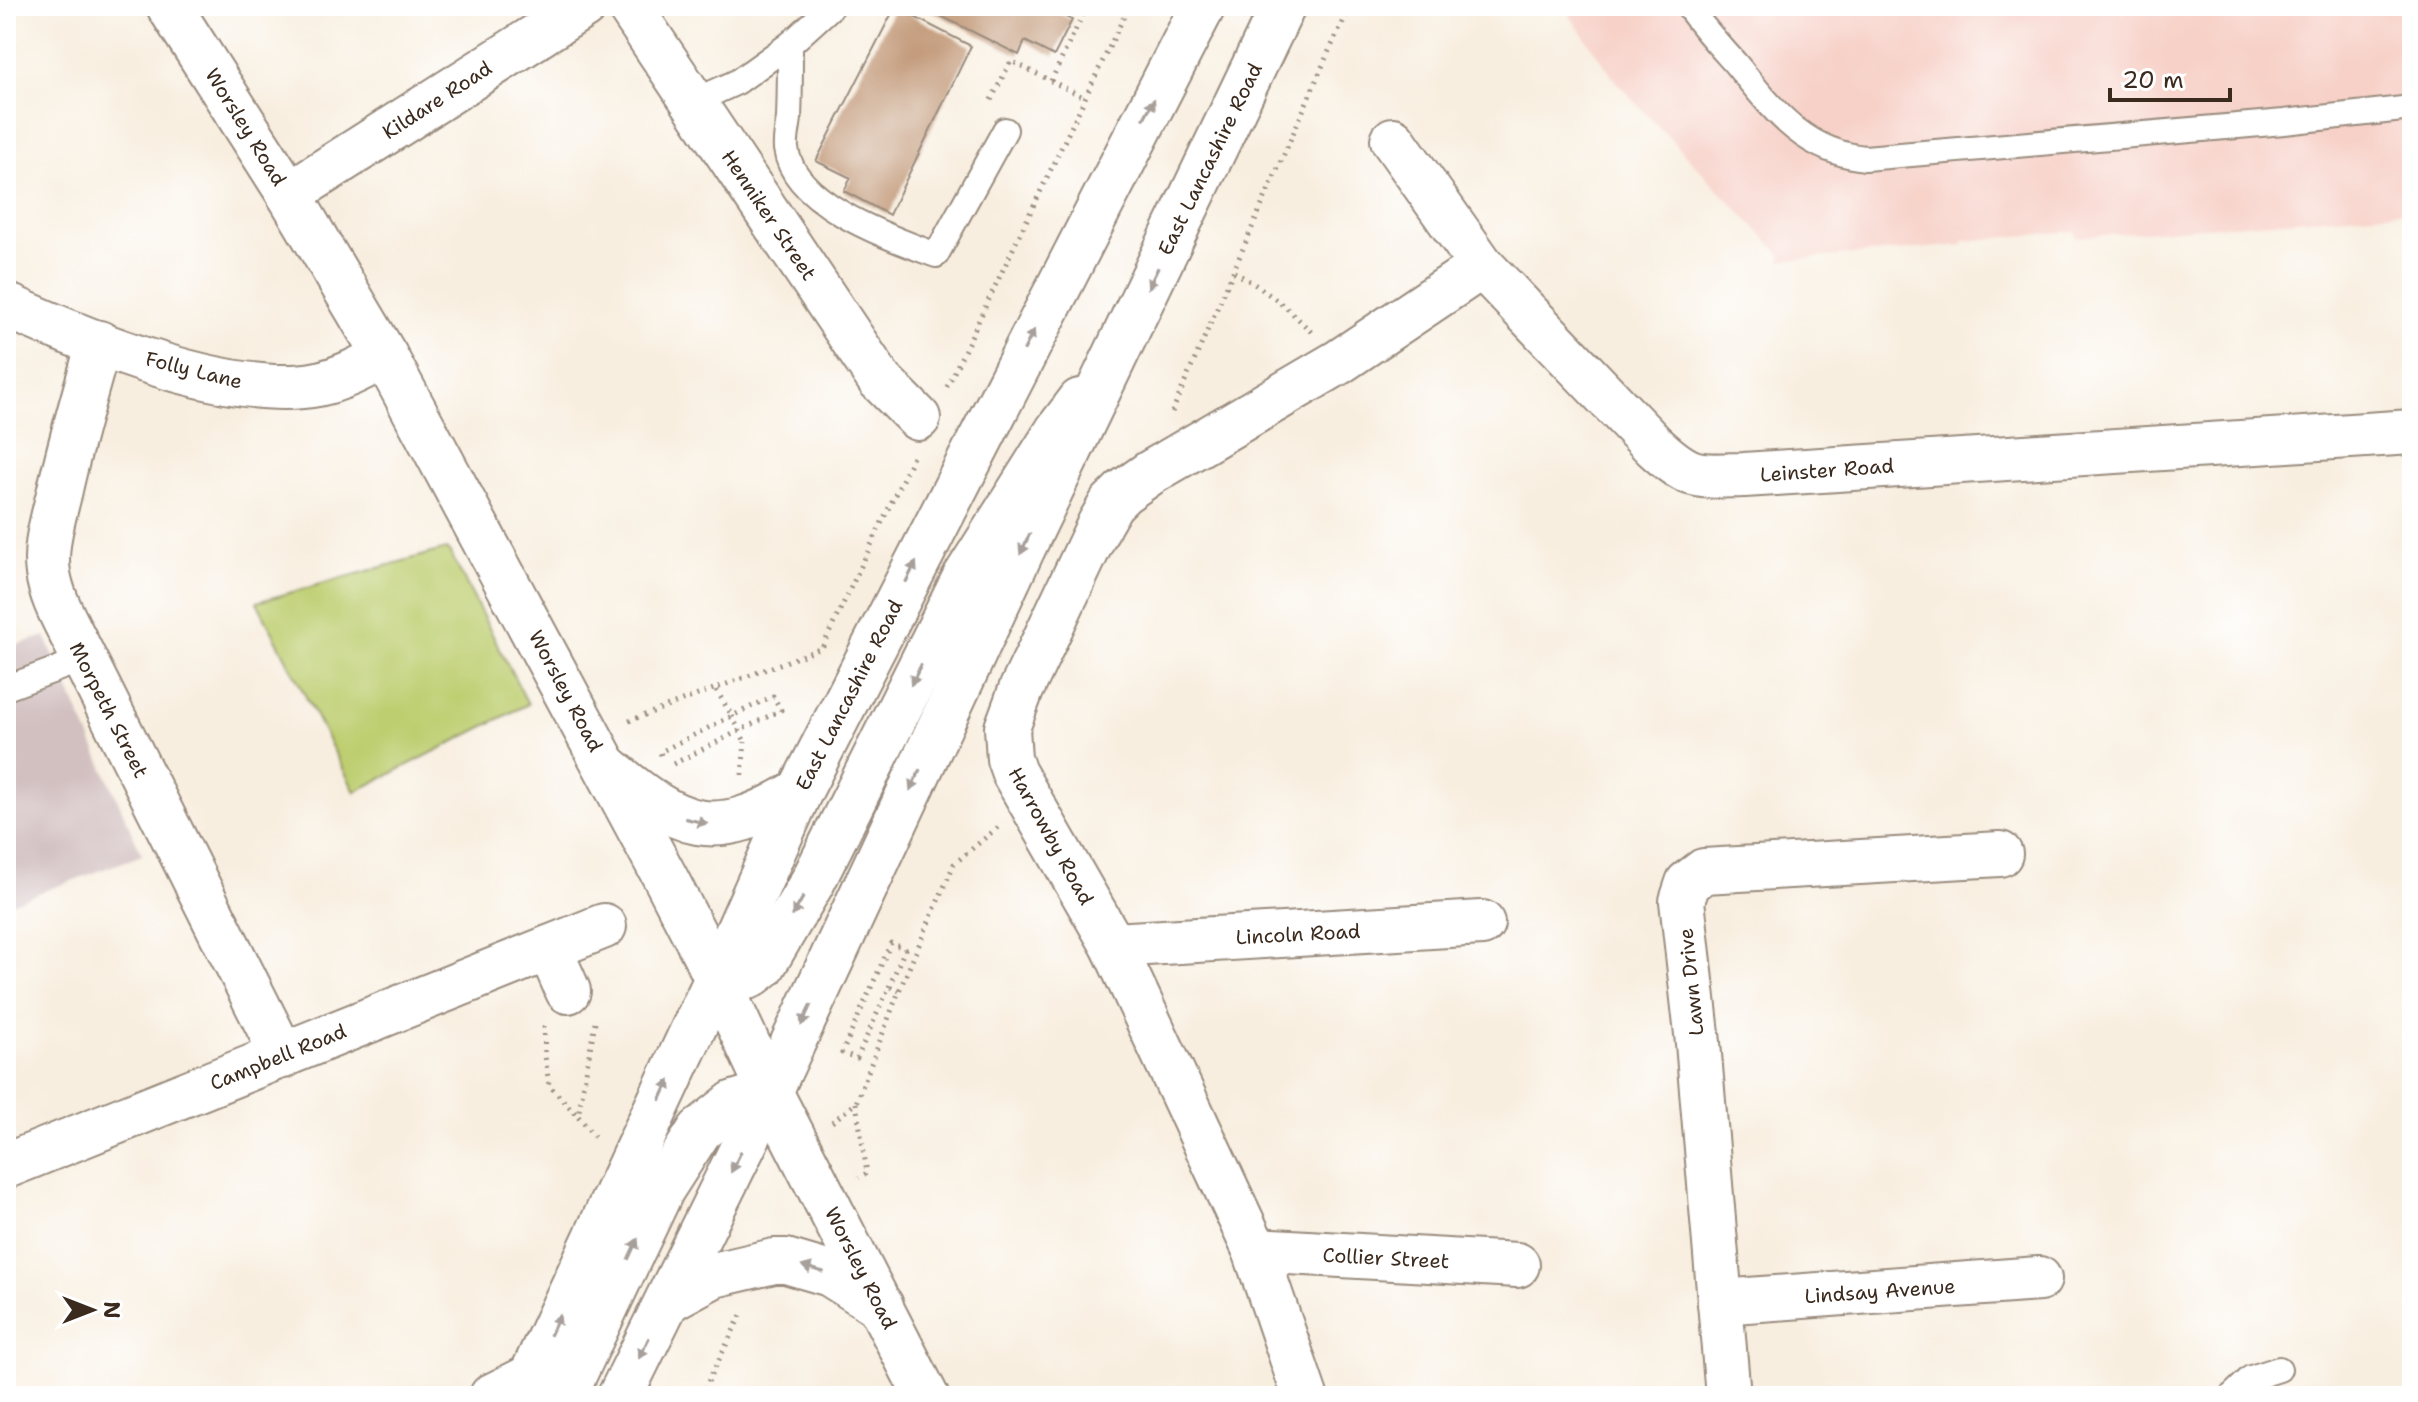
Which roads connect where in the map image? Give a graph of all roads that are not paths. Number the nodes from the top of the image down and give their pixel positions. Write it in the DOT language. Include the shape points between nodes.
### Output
graph roads {
  1 [pos="169,6"];
  2 [pos="584,6"];
  3 [pos="629,6"];
  4 [pos="832,6"];
  5 [pos="1203,6"];
  6 [pos="1283,6"];
  7 [pos="1688,6"];
  8 [pos="790,44"];
  9 [pos="693,102"];
  10 [pos="2412,108"];
  11 [pos="1005,130"];
  12 [pos="1393,140"];
  13 [pos="289,194"];
  14 [pos="1482,266"];
  15 [pos="6,305"];
  16 [pos="99,343"];
  17 [pos="1119,347"];
  18 [pos="385,356"];
  19 [pos="918,418"];
  20 [pos="2412,432"];
  21 [pos="84,659"];
  22 [pos="6,688"];
  23 [pos="607,767"];
  24 [pos="800,791"];
  25 [pos="2000,854"];
  26 [pos="1482,923"];
  27 [pos="604,926"];
  28 [pos="1113,945"];
  29 [pos="549,948"];
  30 [pos="717,978"];
  31 [pos="582,1001"];
  32 [pos="283,1056"];
  33 [pos="770,1092"];
  34 [pos="6,1166"];
  35 [pos="1255,1250"];
  36 [pos="1517,1265"];
  37 [pos="2039,1279"];
  38 [pos="668,1300"];
  39 [pos="1720,1302"];
  40 [pos="881,1306"];
  41 [pos="2279,1369"];
  42 [pos="539,1389"];
  43 [pos="492,1396"];
  44 [pos="620,1396"];
  45 [pos="926,1396"];
  46 [pos="1305,1396"];
  47 [pos="1728,1396"];
  48 [pos="2232,1396"];
  1 -- 13 [label="main road, Worsley Road"];
  2 -- 13 [label="main road, Kildare Road"];
  3 -- 9 [label="main road, Henniker Street"];
  4 -- 8 [label="lane"];
  24 -- 5 [label="main road, East Lancashire Road, one-way"];
  6 -- 17 [label="main road, East Lancashire Road, one-way"];
  7 -- 10 [label="lane" via="1783,121 1843,156"];
  8 -- 9 [label="lane" via="737,82"];
  8 -- 11 [label="lane" via="786,149 793,166 807,187 837,211 878,233 936,255"];
  9 -- 19 [label="main road, Henniker Street" via="879,379"];
  12 -- 14 [label="main road, Leinster Road"];
  13 -- 18 [label="main road, Worsley Road"];
  14 -- 20 [label="main road, Leinster Road" via="1654,446 1691,474 1744,475"];
  14 -- 28 [label="main road, Harrowby Road" via="1339,362 1150,473 1123,492 1100,523 1007,728 1009,759 1029,800"];
  15 -- 16 [label="main road, Folly Lane"];
  16 -- 18 [label="main road, Folly Lane" via="168,366 263,387 318,384"];
  16 -- 21 [label="main road, Morpeth Street" via="68,450 47,556 58,607"];
  17 -- 30 [label="main road, one-way" via="1058,430 964,579 813,881 763,966 736,980"];
  17 -- 33 [label="main road, East Lancashire Road, one-way"];
  18 -- 23 [label="main road, Worsley Road"];
  21 -- 22 [label="lane"];
  21 -- 32 [label="main road, Morpeth Street"];
  23 -- 24 [label="main road, one-way" via="657,806 704,825 755,816"];
  23 -- 30 [label="main road, Worsley Road"];
  24 -- 30 [label="main road, East Lancashire Road"];
  25 -- 39 [label="main road, Lawn Drive" via="1704,871 1688,883 1682,901"];
  26 -- 28 [label="main road, Lincoln Road"];
  27 -- 29 [label="main road, Campbell Road"];
  28 -- 35 [label="main road, Harrowby Road"];
  29 -- 31 [label="main road"];
  29 -- 32 [label="main road, Campbell Road"];
  30 -- 33 [label="main road, Worsley Road"];
  42 -- 30 [label="main road, East Lancashire Road, one-way" via="625,1175"];
  32 -- 34 [label="main road, Campbell Road"];
  33 -- 38 [label="main road, East Lancashire Road, one-way"];
  33 -- 40 [label="main road, Worsley Road"];
  42 -- 33 [label="main road, one-way" via="700,1130 734,1103"];
  35 -- 36 [label="main road, Collier Street"];
  35 -- 46 [label="main road, Harrowby Road"];
  37 -- 39 [label="main road, Lindsay Avenue"];
  40 -- 38 [label="main road, one-way" via="830,1274 786,1261 714,1275"];
  38 -- 44 [label="main road, East Lancashire Road, one-way"];
  39 -- 47 [label="main road, Lawn Drive"];
  40 -- 45 [label="main road, Worsley Road"];
  41 -- 48 [label="lane" via="2251,1378"];
  42 -- 43 [label="main road"];
}
